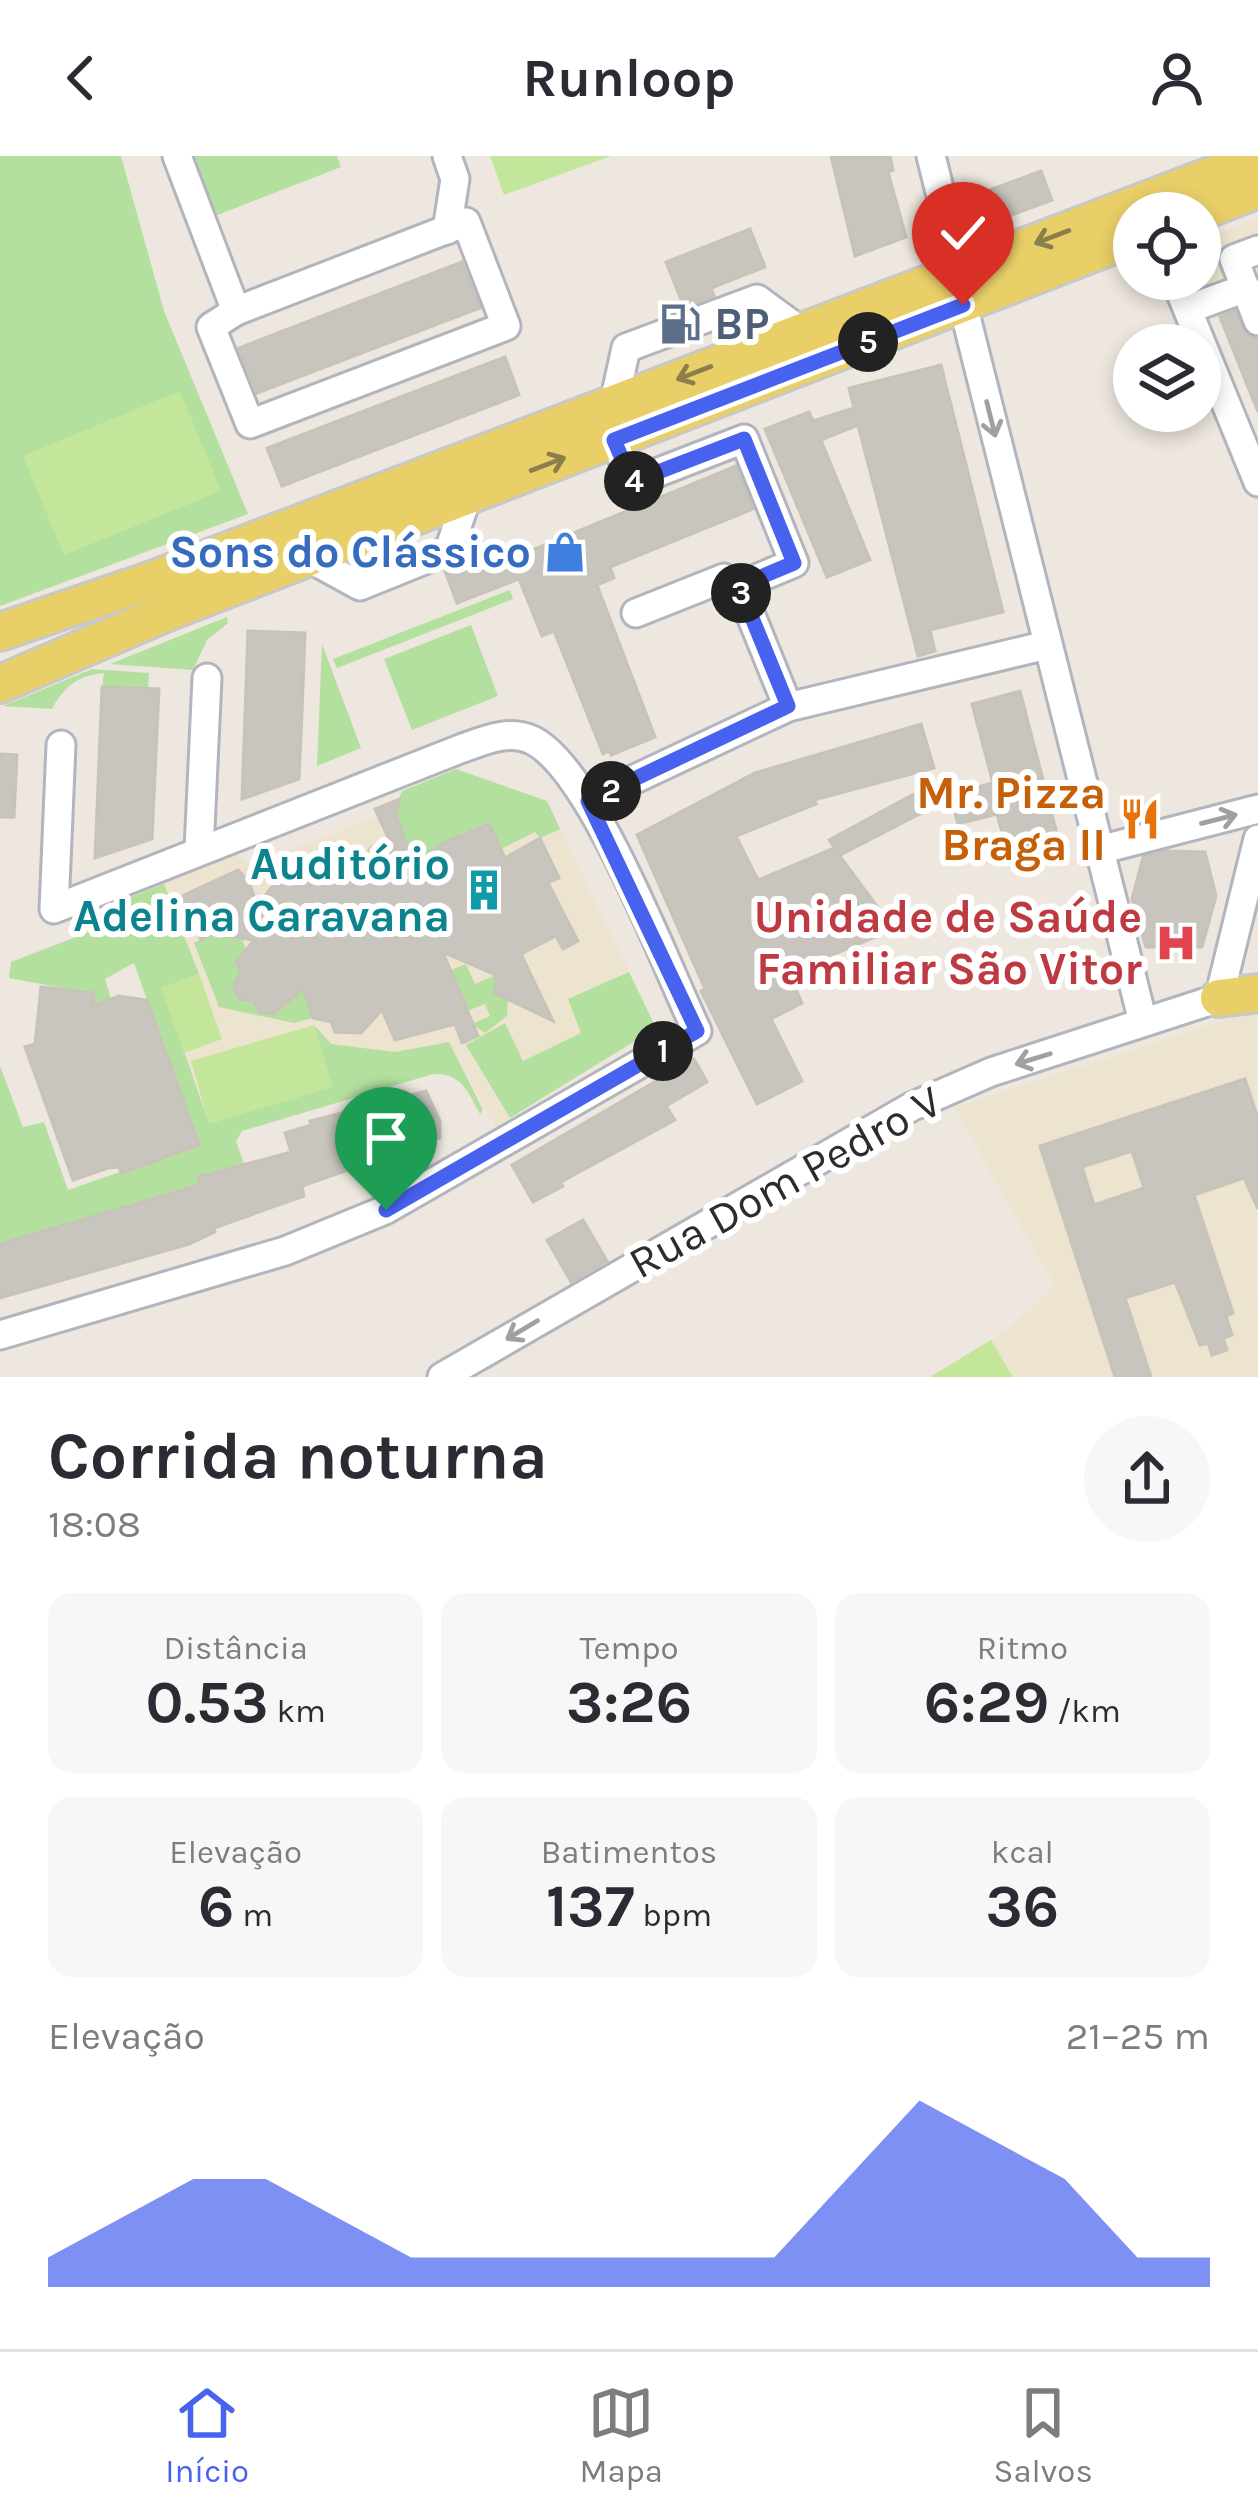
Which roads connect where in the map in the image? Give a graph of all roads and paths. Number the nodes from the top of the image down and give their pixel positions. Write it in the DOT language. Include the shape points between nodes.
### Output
graph roads {
  1 [pos="177,156"];
  2 [pos="447,156"];
  3 [pos="931,156"];
  4 [pos="1258,158"];
  5 [pos="1258,189"];
  6 [pos="1180,192"];
  7 [pos="1221,204"];
  8 [pos="1113,222"];
  9 [pos="447,230"];
  10 [pos="1113,243"];
  11 [pos="1258,250"];
  12 [pos="1246,288"];
  13 [pos="962,289"];
  14 [pos="1184,300"];
  15 [pos="1188,309"];
  16 [pos="236,311"];
  17 [pos="1258,321"];
  18 [pos="614,422"];
  19 [pos="1258,482"];
  20 [pos="739,586"];
  21 [pos="158,596"];
  22 [pos="636,613"];
  23 [pos="1047,644"];
  24 [pos="7,646"];
  25 [pos="207,678"];
  26 [pos="0,684"];
  27 [pos="788,706"];
  28 [pos="62,745"];
  29 [pos="588,801"];
  30 [pos="1258,809"];
  31 [pos="1258,838"];
  32 [pos="199,850"];
  33 [pos="1099,850"];
  34 [pos="1258,993"];
  35 [pos="1219,998"];
  36 [pos="1144,1022"];
  37 [pos="0,1335"];
  38 [pos="442,1377"];
  1 -- 16 [label="street"];
  2 -- 9 [label="street" via="455,179"];
  3 -- 13 [label="street"];
  4 -- 6 [label="main road"];
  5 -- 7 [label="main road"];
  8 -- 13 [label="main road, one-way"];
  9 -- 16 [label="street"];
  9 -- 16 [label="street" via="466,222 506,326 250,424 211,327"];
  10 -- 13 [label="main road"];
  11 -- 12 [label="street" via="1234,259"];
  12 -- 15 [label="street"];
  12 -- 17 [label="street"];
  13 -- 18 [label="main road"];
  13 -- 18 [label="main road, one-way" via="802,332"];
  13 -- 23 [label="street, one-way"];
  14 -- 15 [label="street"];
  15 -- 19 [label="street"];
  18 -- 20 [label="street" via="632,482 744,439 794,563"];
  18 -- 21 [label="main road"];
  21 -- 18 [label="main road, one-way" via="307,557 468,494"];
  20 -- 22 [label="street" via="724,578"];
  20 -- 27 [label="street"];
  21 -- 24 [label="main road"];
  21 -- 26 [label="main road"];
  23 -- 27 [label="street"];
  23 -- 33 [label="street"];
  25 -- 32 [label="street"];
  27 -- 29 [label="street"];
  28 -- 32 [label="street" via="54,909"];
  29 -- 32 [label="street" via="554,756 530,739 501,735"];
  29 -- 37 [label="street" via="697,1031 386,1210 285,1251"];
  33 -- 30 [label="street, one-way"];
  31 -- 35 [label="street"];
  33 -- 36 [label="street"];
  34 -- 35 [label="main road"];
  35 -- 36 [label="street, Rua Dom Pedro V"];
  36 -- 38 [label="street, Rua Dom Pedro V, one-way" via="911,1107"];
}
